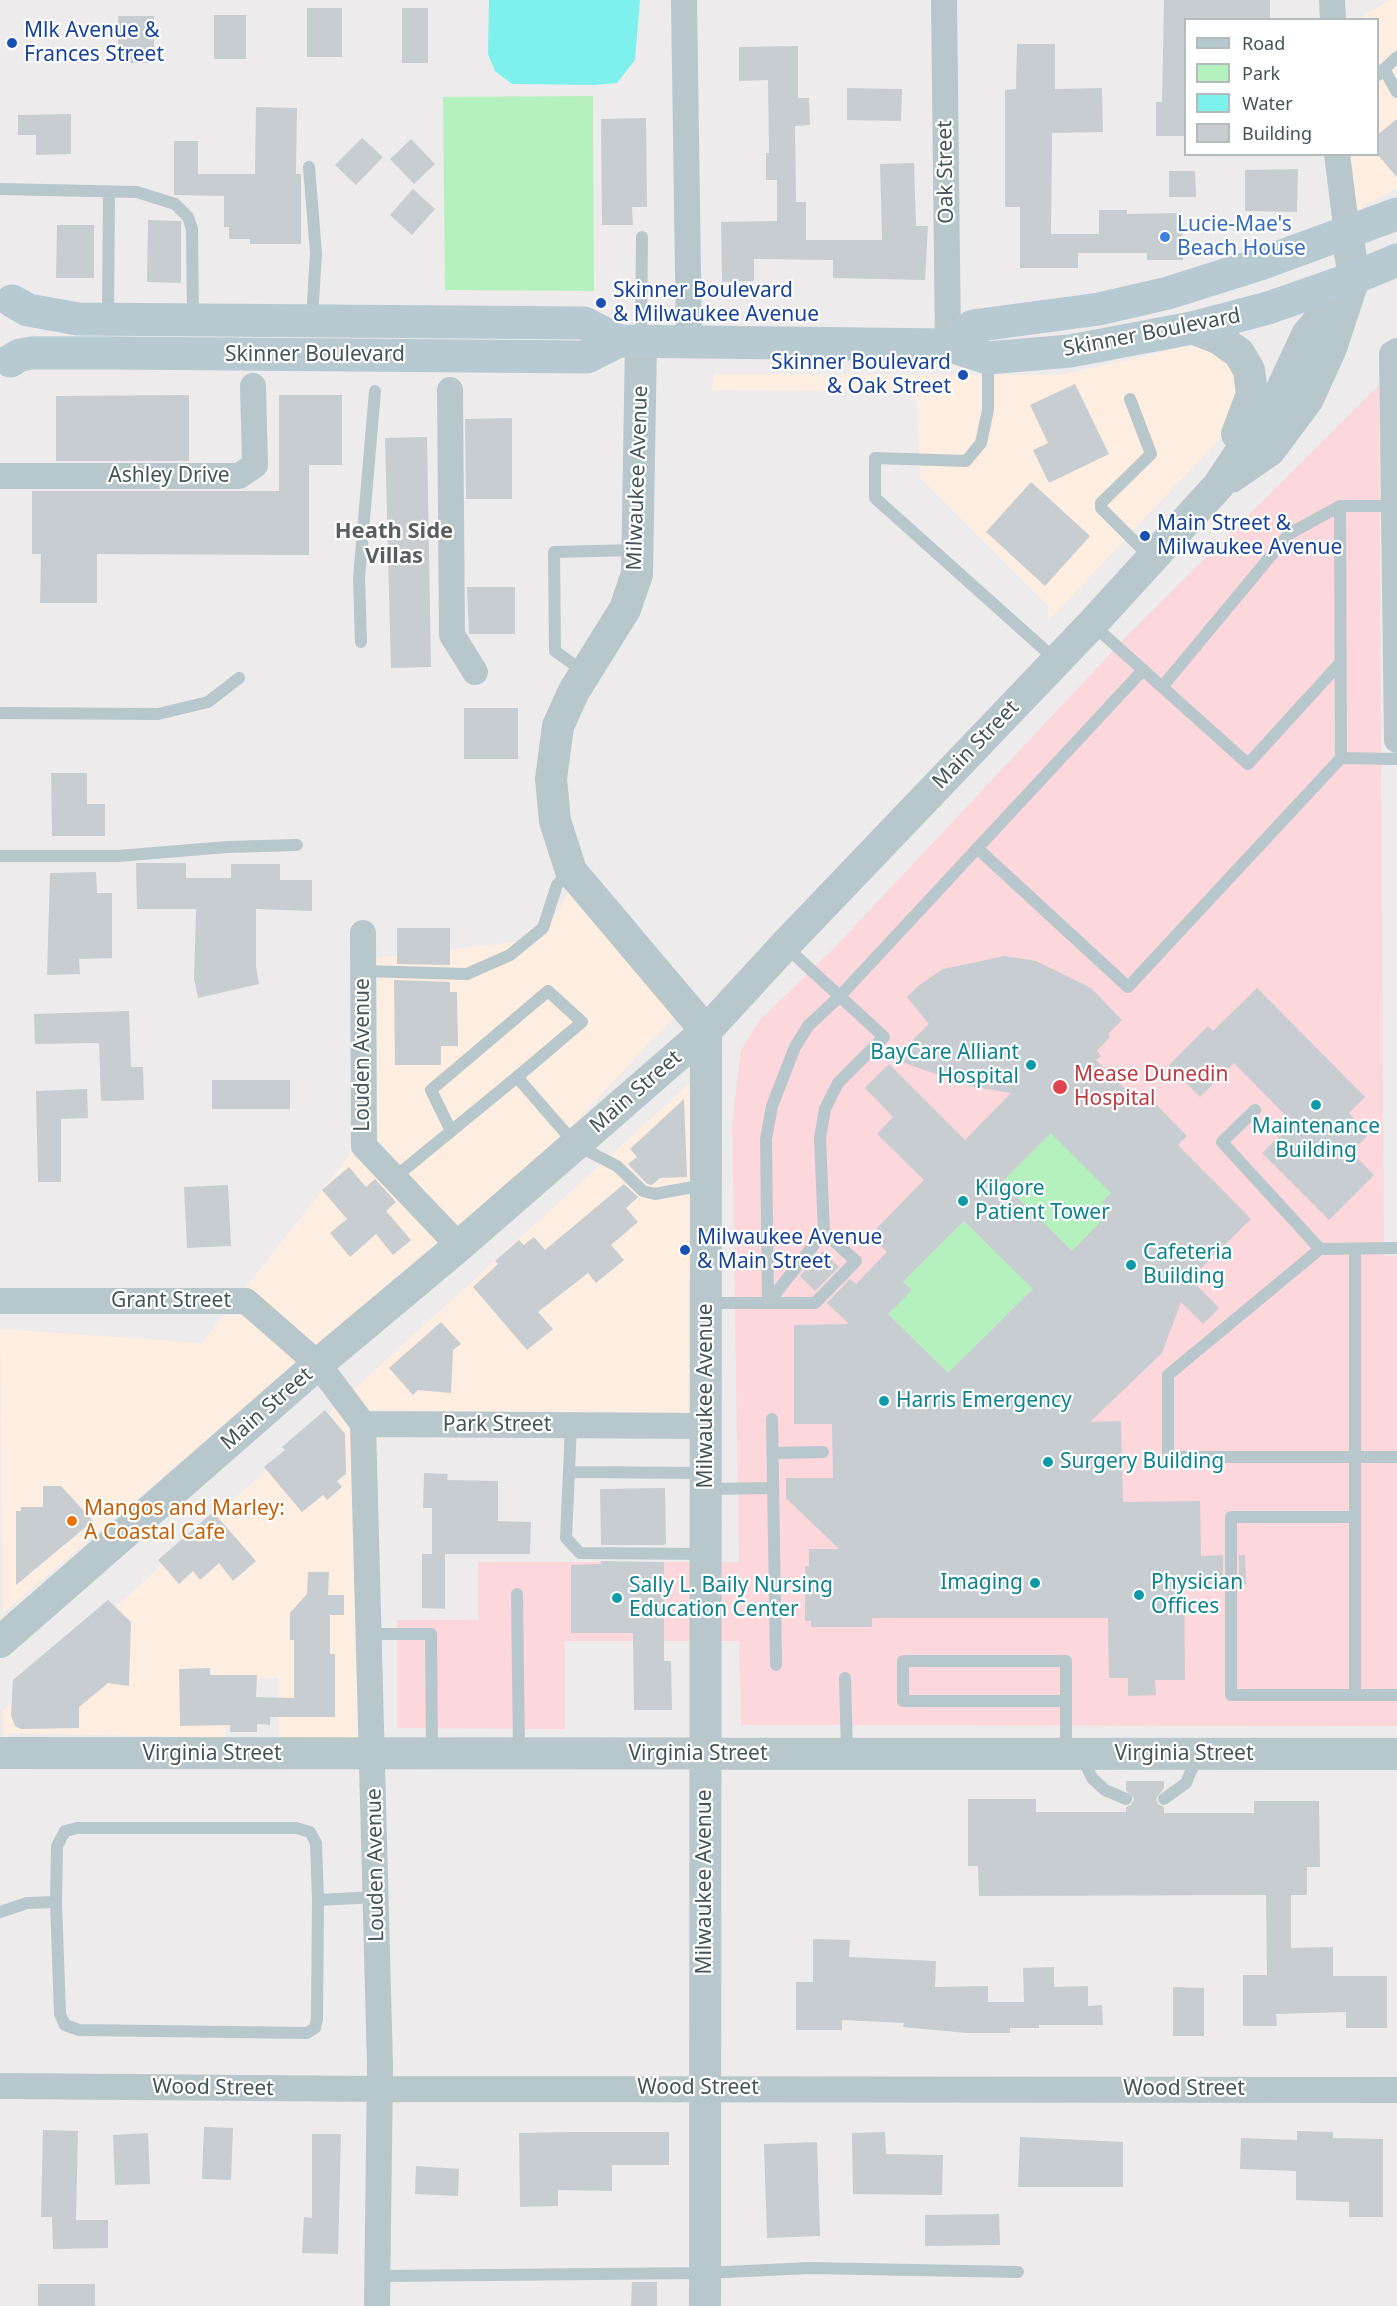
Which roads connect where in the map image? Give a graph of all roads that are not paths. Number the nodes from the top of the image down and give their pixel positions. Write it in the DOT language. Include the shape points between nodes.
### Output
graph roads {
  1 [pos="684,0"];
  2 [pos="944,0"];
  3 [pos="1332,0"];
  4 [pos="1333,18"];
  5 [pos="1397,57"];
  6 [pos="1381,72"];
  7 [pos="1397,92"];
  8 [pos="1337,156"];
  9 [pos="309,167"];
  10 [pos="0,189"];
  11 [pos="109,192"];
  12 [pos="1397,214"];
  13 [pos="1347,233"];
  14 [pos="642,237"];
  15 [pos="1397,260"];
  16 [pos="1354,278"];
  17 [pos="6,292"];
  18 [pos="109,320"];
  19 [pos="312,320"];
  20 [pos="193,321"];
  21 [pos="1192,328"];
  22 [pos="630,341"];
  23 [pos="689,341"];
  24 [pos="948,345"];
  25 [pos="1397,351"];
  26 [pos="988,358"];
  27 [pos="2,369"];
  28 [pos="253,371"];
  29 [pos="450,373"];
  30 [pos="375,391"];
  31 [pos="1131,399"];
  32 [pos="0,476"];
  33 [pos="1218,486"];
  34 [pos="1395,501"];
  35 [pos="1340,506"];
  36 [pos="637,550"];
  37 [pos="1152,559"];
  38 [pos="1092,624"];
  39 [pos="361,642"];
  40 [pos="1057,661"];
  41 [pos="1341,662"];
  42 [pos="1143,670"];
  43 [pos="475,672"];
  44 [pos="585,672"];
  45 [pos="239,678"];
  46 [pos="1162,687"];
  47 [pos="0,713"];
  48 [pos="1397,740"];
  49 [pos="1341,758"];
  50 [pos="1397,759"];
  51 [pos="297,845"];
  52 [pos="977,848"];
  53 [pos="0,856"];
  54 [pos="570,871"];
  55 [pos="363,933"];
  56 [pos="784,945"];
  57 [pos="363,971"];
  58 [pos="840,996"];
  59 [pos="706,1032"];
  60 [pos="517,1077"];
  61 [pos="1255,1110"];
  62 [pos="451,1131"];
  63 [pos="576,1145"];
  64 [pos="394,1178"];
  65 [pos="706,1184"];
  66 [pos="824,1232"];
  67 [pos="459,1246"];
  68 [pos="1397,1248"];
  69 [pos="1320,1249"];
  70 [pos="1354,1249"];
  71 [pos="0,1301"];
  72 [pos="706,1303"];
  73 [pos="768,1303"];
  74 [pos="318,1364"];
  75 [pos="772,1419"];
  76 [pos="363,1424"];
  77 [pos="571,1426"];
  78 [pos="706,1426"];
  79 [pos="823,1452"];
  80 [pos="773,1453"];
  81 [pos="1354,1457"];
  82 [pos="1397,1457"];
  83 [pos="569,1472"];
  84 [pos="706,1481"];
  85 [pos="773,1488"];
  86 [pos="1354,1517"];
  87 [pos="706,1554"];
  88 [pos="517,1594"];
  89 [pos="370,1634"];
  90 [pos="0,1642"];
  91 [pos="776,1665"];
  92 [pos="845,1678"];
  93 [pos="1354,1695"];
  94 [pos="1397,1695"];
  95 [pos="1066,1701"];
  96 [pos="0,1753"];
  97 [pos="374,1754"];
  98 [pos="432,1754"];
  99 [pos="519,1754"];
  100 [pos="705,1754"];
  101 [pos="846,1754"];
  102 [pos="1073,1754"];
  103 [pos="1198,1754"];
  104 [pos="1397,1754"];
  105 [pos="1126,1799"];
  106 [pos="1164,1799"];
  107 [pos="377,1897"];
  108 [pos="318,1900"];
  109 [pos="56,1902"];
  110 [pos="0,1912"];
  111 [pos="0,2086"];
  112 [pos="705,2088"];
  113 [pos="381,2089"];
  114 [pos="1397,2090"];
  115 [pos="1018,2272"];
  116 [pos="705,2273"];
  117 [pos="378,2276"];
  118 [pos="377,2306"];
  119 [pos="705,2306"];
  1 -- 23 [label="street"];
  2 -- 24 [label="street, Oak Street"];
  3 -- 4 [label="street"];
  5 -- 6 [label="lane"];
  6 -- 7 [label="lane"];
  8 -- 13 [label="street"];
  9 -- 19 [label="lane" via="316,253"];
  10 -- 11 [label="lane"];
  11 -- 18 [label="lane"];
  11 -- 20 [label="lane" via="137,192 175,204 188,217 192,229"];
  12 -- 13 [label="main road"];
  13 -- 16 [label="street"];
  13 -- 24 [label="main road, Skinner Boulevard" via="1168,293 1099,309 973,326"];
  14 -- 22 [label="lane"];
  15 -- 16 [label="main road, Main Street"];
  16 -- 21 [label="main road, Skinner Boulevard" via="1268,308"];
  16 -- 33 [label="street, Main Street" via="1307,335 1280,393"];
  17 -- 18 [label="main road, Skinner Boulevard" via="28,310"];
  17 -- 27 [label="main road, Skinner Boulevard" via="20,337 18,349"];
  18 -- 20 [label="main road, Skinner Boulevard"];
  19 -- 20 [label="main road, Skinner Boulevard"];
  19 -- 22 [label="main road, Skinner Boulevard" via="584,323"];
  21 -- 26 [label="main road, Skinner Boulevard" via="1070,351"];
  21 -- 33 [label="street" via="1218,338 1239,353 1249,370 1252,394"];
  22 -- 23 [label="main road, Skinner Boulevard"];
  22 -- 29 [label="main road, Skinner Boulevard" via="587,357"];
  22 -- 36 [label="street, Milwaukee Avenue"];
  23 -- 24 [label="main road, Skinner Boulevard"];
  24 -- 26 [label="main road, Skinner Boulevard"];
  25 -- 34 [label="street" via="1392,354"];
  26 -- 40 [label="lane" via="988,410 981,443 966,461 875,458 875,498"];
  27 -- 28 [label="main road, Skinner Boulevard" via="20,355 32,353"];
  28 -- 29 [label="main road, Skinner Boulevard"];
  28 -- 32 [label="street, Ashley Drive" via="255,465 239,476"];
  29 -- 43 [label="street" via="452,635"];
  30 -- 39 [label="lane" via="359,578"];
  31 -- 37 [label="lane" via="1151,454 1101,503 1101,508"];
  33 -- 37 [label="street, Main Street"];
  34 -- 35 [label="lane"];
  34 -- 48 [label="street"];
  35 -- 41 [label="lane"];
  35 -- 46 [label="lane" via="1289,534"];
  36 -- 44 [label="street, Milwaukee Avenue" via="637,574 625,609"];
  36 -- 44 [label="lane" via="554,552 555,651"];
  37 -- 38 [label="street, Main Street"];
  38 -- 40 [label="street, Main Street"];
  38 -- 42 [label="lane"];
  40 -- 56 [label="street, Main Street"];
  41 -- 46 [label="lane" via="1248,764"];
  41 -- 49 [label="lane"];
  42 -- 46 [label="lane"];
  42 -- 52 [label="lane"];
  44 -- 54 [label="street, Milwaukee Avenue" via="558,726 551,779 555,821"];
  45 -- 47 [label="lane" via="208,702 158,714"];
  49 -- 50 [label="lane"];
  49 -- 52 [label="lane" via="1128,987"];
  51 -- 53 [label="lane" via="118,856"];
  52 -- 58 [label="lane"];
  54 -- 57 [label="lane" via="557,885 543,928 510,955 467,974"];
  54 -- 59 [label="street, Milwaukee Avenue"];
  55 -- 57 [label="street, Louden Avenue"];
  56 -- 58 [label="lane"];
  56 -- 59 [label="street, Main Street"];
  57 -- 64 [label="street, Louden Avenue" via="364,1146"];
  58 -- 66 [label="lane" via="884,1037 838,1083 825,1109 820,1138"];
  58 -- 73 [label="lane" via="808,1026 795,1047 772,1106 766,1139"];
  59 -- 63 [label="street, Main Street"];
  59 -- 65 [label="street, Milwaukee Avenue"];
  60 -- 62 [label="lane"];
  60 -- 62 [label="lane" via="582,1022 548,991 431,1090"];
  60 -- 63 [label="lane"];
  61 -- 69 [label="lane" via="1222,1142"];
  62 -- 64 [label="lane"];
  63 -- 65 [label="lane" via="617,1166 643,1191 655,1194"];
  63 -- 67 [label="street, Main Street"];
  64 -- 67 [label="street, Louden Avenue"];
  65 -- 72 [label="street, Milwaukee Avenue"];
  66 -- 73 [label="lane"];
  66 -- 73 [label="lane" via="856,1261 815,1303"];
  67 -- 74 [label="street, Main Street"];
  68 -- 70 [label="lane"];
  69 -- 70 [label="lane"];
  69 -- 81 [label="lane" via="1168,1375 1168,1457"];
  70 -- 81 [label="lane"];
  71 -- 74 [label="street, Grant Street" via="246,1301"];
  72 -- 73 [label="lane"];
  72 -- 78 [label="street, Milwaukee Avenue"];
  74 -- 76 [label="street"];
  74 -- 90 [label="street, Main Street"];
  75 -- 80 [label="lane"];
  76 -- 77 [label="street, Park Street"];
  76 -- 89 [label="street, Louden Avenue"];
  77 -- 78 [label="street, Park Street"];
  77 -- 83 [label="lane"];
  78 -- 84 [label="street, Milwaukee Avenue"];
  79 -- 80 [label="lane"];
  80 -- 85 [label="lane"];
  81 -- 82 [label="lane"];
  81 -- 86 [label="lane"];
  83 -- 84 [label="lane"];
  83 -- 87 [label="lane" via="566,1538 579,1553"];
  84 -- 85 [label="lane"];
  84 -- 87 [label="street, Milwaukee Avenue"];
  85 -- 91 [label="lane"];
  86 -- 93 [label="lane"];
  86 -- 93 [label="lane" via="1231,1517 1231,1695"];
  87 -- 100 [label="street, Milwaukee Avenue"];
  88 -- 99 [label="lane"];
  89 -- 97 [label="street, Louden Avenue"];
  89 -- 98 [label="lane" via="431,1634"];
  92 -- 101 [label="lane"];
  93 -- 94 [label="lane"];
  95 -- 95 [label="lane" via="1066,1660 903,1661 903,1701"];
  95 -- 102 [label="lane"];
  96 -- 97 [label="street, Virginia Street"];
  97 -- 98 [label="street, Virginia Street"];
  97 -- 107 [label="street, Louden Avenue"];
  98 -- 99 [label="street, Virginia Street"];
  99 -- 100 [label="street, Virginia Street"];
  100 -- 101 [label="street, Virginia Street"];
  100 -- 112 [label="street, Milwaukee Avenue"];
  101 -- 102 [label="street, Virginia Street"];
  102 -- 103 [label="street, Virginia Street"];
  102 -- 105 [label="lane" via="1104,1790"];
  103 -- 104 [label="street, Virginia Street"];
  103 -- 106 [label="lane" via="1186,1783"];
  107 -- 108 [label="lane"];
  107 -- 113 [label="street, Louden Avenue"];
  108 -- 109 [label="lane" via="316,1843 310,1832 296,1828 77,1827 65,1831 57,1846"];
  108 -- 109 [label="lane" via="317,2019 315,2028 307,2033 79,2030 65,2025 60,2014"];
  109 -- 110 [label="lane" via="27,1903"];
  111 -- 113 [label="street, Wood Street"];
  112 -- 113 [label="street, Wood Street"];
  112 -- 114 [label="street, Wood Street"];
  112 -- 116 [label="street, Milwaukee Avenue"];
  113 -- 117 [label="street, Louden Avenue"];
  115 -- 116 [label="lane" via="809,2268"];
  116 -- 117 [label="lane"];
  116 -- 119 [label="street, Milwaukee Avenue"];
  117 -- 118 [label="street, Louden Avenue"];
}
